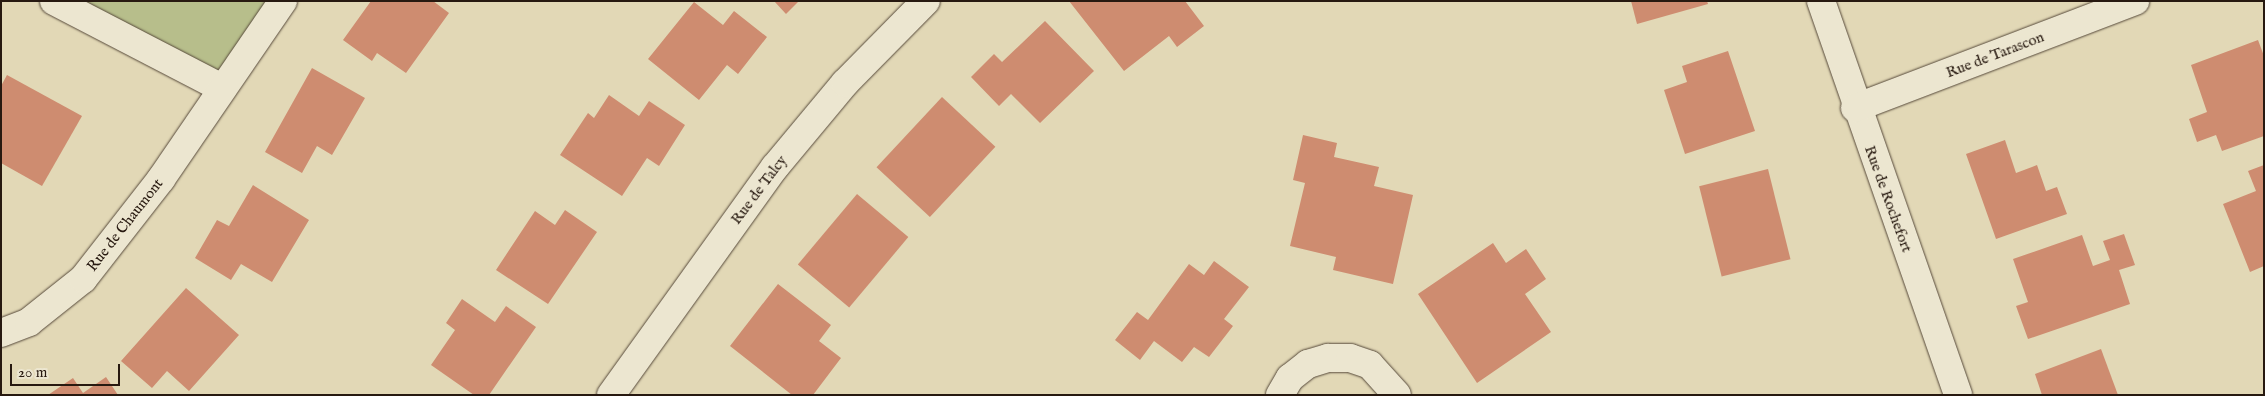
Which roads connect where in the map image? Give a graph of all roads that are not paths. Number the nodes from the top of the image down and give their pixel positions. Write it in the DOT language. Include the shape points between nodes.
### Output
graph roads {
  1 [pos="54,1"];
  2 [pos="282,1"];
  3 [pos="926,1"];
  4 [pos="1820,1"];
  5 [pos="2135,1"];
  6 [pos="220,87"];
  7 [pos="1855,108"];
  8 [pos="1,333"];
  9 [pos="612,395"];
  10 [pos="1280,395"];
  11 [pos="1396,395"];
  12 [pos="1958,395"];
  1 -- 6 [label="street"];
  2 -- 6 [label="street, Rue de Chaumont"];
  3 -- 9 [label="street, Rue de Talcy" via="846,83 776,167"];
  4 -- 7 [label="street, Rue de Rochefort"];
  5 -- 7 [label="street, Rue de Tarascon"];
  6 -- 8 [label="street, Rue de Chaumont" via="161,179 83,279 29,322"];
  7 -- 12 [label="street, Rue de Rochefort"];
  10 -- 11 [label="street" via="1290,378 1308,364 1328,358 1350,358 1370,365"];
}
